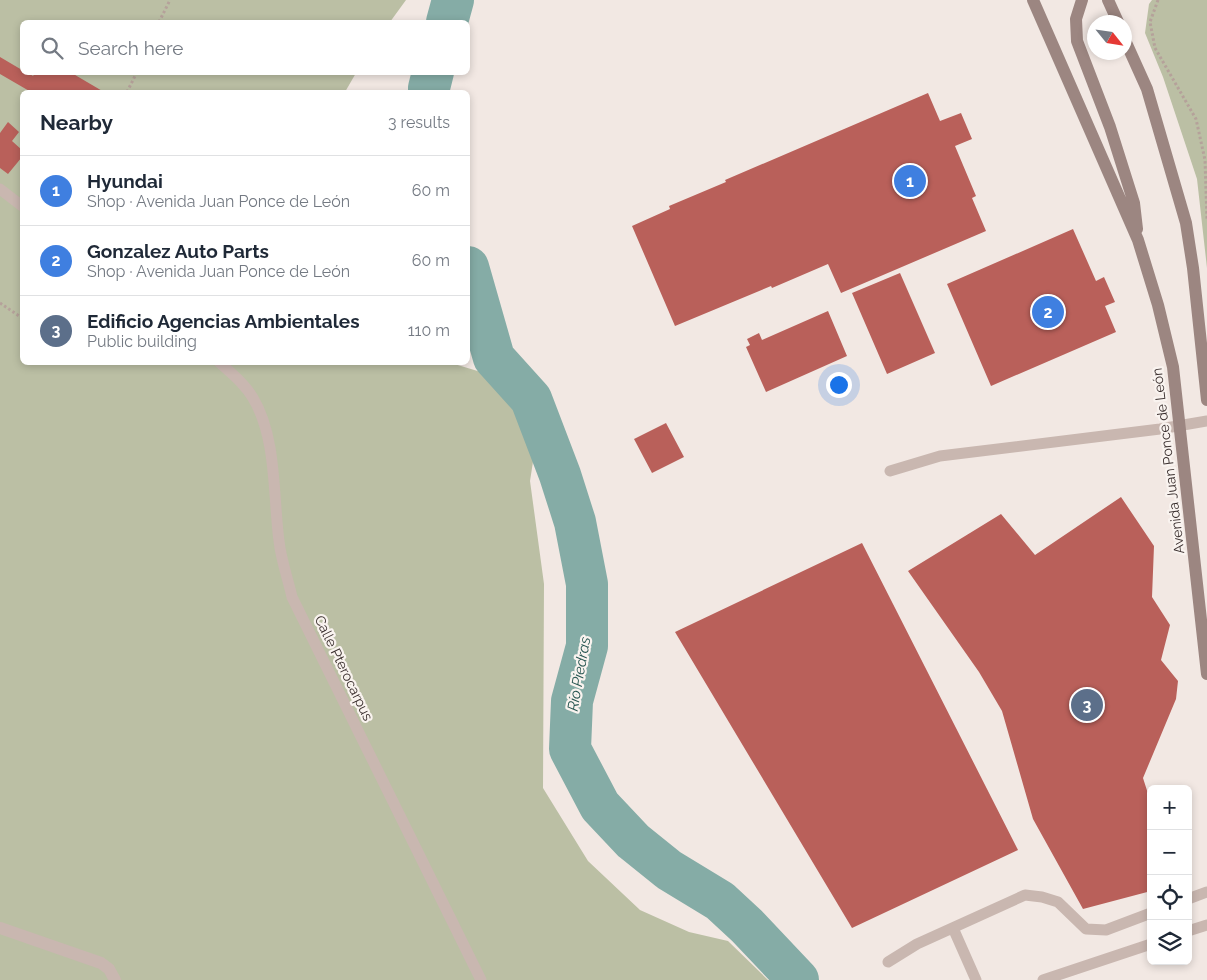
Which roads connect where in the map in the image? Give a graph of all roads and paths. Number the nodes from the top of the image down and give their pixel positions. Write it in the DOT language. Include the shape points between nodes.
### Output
graph roads {
  1 [pos="170,0"];
  2 [pos="1033,0"];
  3 [pos="1082,0"];
  4 [pos="1108,0"];
  5 [pos="1158,0"];
  6 [pos="1115,15"];
  7 [pos="161,20"];
  8 [pos="1132,56"];
  9 [pos="136,75"];
  10 [pos="129,90"];
  11 [pos="0,189"];
  12 [pos="20,204"];
  13 [pos="1207,220"];
  14 [pos="1138,240"];
  15 [pos="0,303"];
  16 [pos="20,317"];
  17 [pos="222,365"];
  18 [pos="1207,400"];
  19 [pos="1207,421"];
  20 [pos="1179,426"];
  21 [pos="890,471"];
  22 [pos="1207,674"];
  23 [pos="1207,892"];
  24 [pos="1192,898"];
  25 [pos="1147,915"];
  26 [pos="1207,925"];
  27 [pos="0,928"];
  28 [pos="953,928"];
  29 [pos="1192,930"];
  30 [pos="1147,945"];
  31 [pos="888,962"];
  32 [pos="114,980"];
  33 [pos="481,980"];
  34 [pos="976,980"];
  35 [pos="1043,980"];
  1 -- 7 [label="path"];
  2 -- 14 [label="street, Avenida Juan Ponce de León"];
  3 -- 14 [label="street" via="1076,19 1078,41 1134,203"];
  4 -- 6 [label="street"];
  5 -- 13 [label="path" via="1150,22 1155,48 1196,119 1204,160"];
  8 -- 18 [label="street" via="1147,89 1186,223"];
  9 -- 10 [label="path"];
  11 -- 12 [label="lane"];
  14 -- 20 [label="street, Avenida Juan Ponce de León" via="1173,368"];
  15 -- 16 [label="path"];
  17 -- 33 [label="lane, Calle Pterocarpus" via="246,387 266,429 279,543 292,597"];
  19 -- 20 [label="lane"];
  20 -- 21 [label="lane" via="940,456"];
  20 -- 22 [label="street, Avenida Juan Ponce de León"];
  23 -- 24 [label="lane"];
  25 -- 28 [label="lane" via="1106,930 1086,929 1058,902 1025,895"];
  26 -- 29 [label="lane"];
  27 -- 32 [label="street" via="101,963 109,969"];
  28 -- 31 [label="lane" via="917,944"];
  28 -- 34 [label="lane"];
  30 -- 35 [label="lane"];
}
